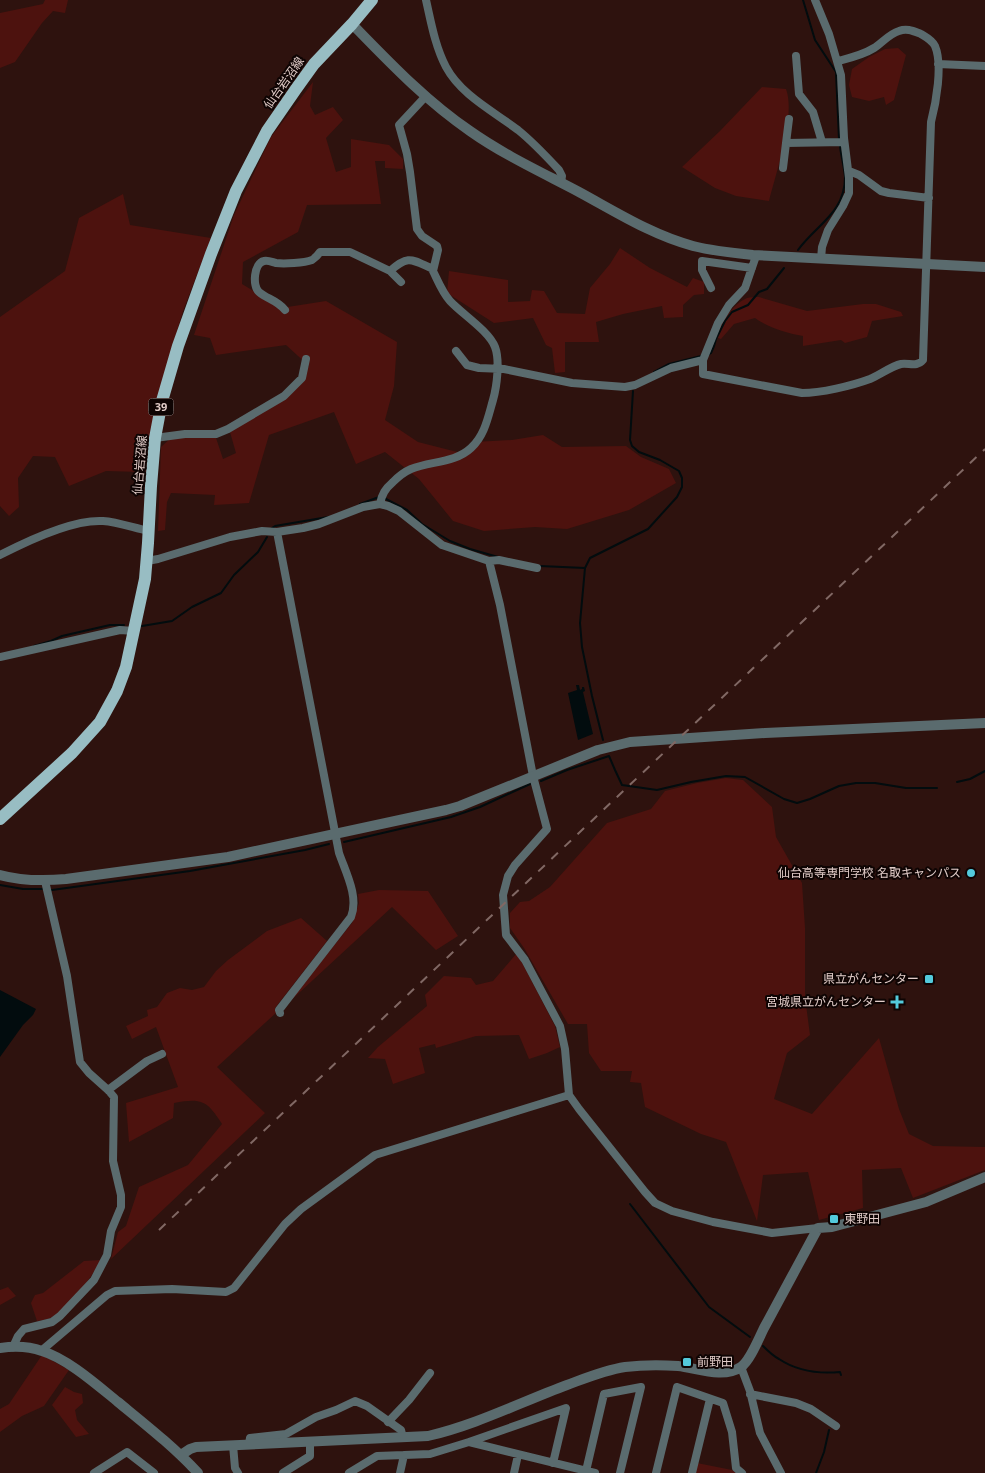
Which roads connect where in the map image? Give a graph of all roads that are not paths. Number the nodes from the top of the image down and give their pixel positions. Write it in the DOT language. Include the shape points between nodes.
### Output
graph roads {
  1 [pos="372,0"];
  2 [pos="426,0"];
  3 [pos="815,0"];
  4 [pos="352,24"];
  5 [pos="796,56"];
  6 [pos="838,61"];
  7 [pos="938,64"];
  8 [pos="985,66"];
  9 [pos="426,96"];
  10 [pos="789,119"];
  11 [pos="822,142"];
  12 [pos="844,142"];
  13 [pos="786,143"];
  14 [pos="783,168"];
  15 [pos="849,171"];
  16 [pos="561,182"];
  17 [pos="929,198"];
  18 [pos="703,248"];
  19 [pos="756,256"];
  20 [pos="821,259"];
  21 [pos="702,261"];
  22 [pos="926,264"];
  23 [pos="985,267"];
  24 [pos="752,268"];
  25 [pos="433,269"];
  26 [pos="390,271"];
  27 [pos="402,282"];
  28 [pos="711,288"];
  29 [pos="285,310"];
  30 [pos="456,351"];
  31 [pos="306,359"];
  32 [pos="703,360"];
  33 [pos="498,369"];
  34 [pos="155,438"];
  35 [pos="381,500"];
  36 [pos="149,531"];
  37 [pos="277,532"];
  38 [pos="0,555"];
  39 [pos="147,561"];
  40 [pos="489,561"];
  41 [pos="537,568"];
  42 [pos="134,631"];
  43 [pos="0,657"];
  44 [pos="985,722"];
  45 [pos="533,776"];
  46 [pos="0,819"];
  47 [pos="336,835"];
  48 [pos="0,875"];
  49 [pos="45,881"];
  50 [pos="280,1013"];
  51 [pos="162,1054"];
  52 [pos="108,1090"];
  53 [pos="569,1095"];
  54 [pos="985,1177"];
  55 [pos="818,1228"];
  56 [pos="13,1347"];
  57 [pos="0,1348"];
  58 [pos="42,1351"];
  59 [pos="741,1367"];
  60 [pos="430,1373"];
  61 [pos="750,1394"];
  62 [pos="710,1399"];
  63 [pos="388,1422"];
  64 [pos="836,1426"];
  65 [pos="404,1438"];
  66 [pos="310,1441"];
  67 [pos="469,1442"];
  68 [pos="249,1444"];
  69 [pos="233,1445"];
  70 [pos="181,1455"];
  71 [pos="404,1455"];
  72 [pos="518,1455"];
  73 [pos="552,1463"];
  74 [pos="361,1469"];
  75 [pos="586,1471"];
  76 [pos="94,1473"];
  77 [pos="154,1473"];
  78 [pos="198,1473"];
  79 [pos="238,1473"];
  80 [pos="283,1473"];
  81 [pos="349,1473"];
  82 [pos="400,1473"];
  83 [pos="514,1473"];
  84 [pos="595,1473"];
  85 [pos="620,1473"];
  86 [pos="656,1473"];
  87 [pos="692,1473"];
  88 [pos="742,1473"];
  89 [pos="781,1473"];
  1 -- 4 [label="main road, 仙台岩沼線 / 39"];
  2 -- 16 [label="street" via="438,50 453,79 479,103 530,140 560,170"];
  3 -- 6 [label="street"];
  4 -- 9 [label="street"];
  4 -- 34 [label="main road, 仙台岩沼線 / 39" via="314,64 296,89 260,144 236,191 178,346"];
  5 -- 11 [label="street" via="799,94 813,112"];
  6 -- 7 [label="street" via="874,48 894,33 906,29 931,40"];
  6 -- 12 [label="street"];
  7 -- 8 [label="street"];
  7 -- 17 [label="street"];
  9 -- 16 [label="street" via="470,132"];
  9 -- 25 [label="street" via="399,125 409,163 417,229 438,248"];
  10 -- 13 [label="street"];
  11 -- 12 [label="street"];
  11 -- 13 [label="street"];
  12 -- 15 [label="street"];
  13 -- 14 [label="street"];
  15 -- 17 [label="street" via="889,193"];
  15 -- 20 [label="street" via="848,193 828,230"];
  16 -- 18 [label="street" via="640,225"];
  17 -- 22 [label="street"];
  18 -- 19 [label="street"];
  18 -- 21 [label="street"];
  19 -- 20 [label="street"];
  19 -- 24 [label="street"];
  20 -- 22 [label="street"];
  21 -- 24 [label="street"];
  21 -- 28 [label="street" via="702,270"];
  22 -- 23 [label="street"];
  22 -- 32 [label="street" via="923,360 920,363 901,364 867,380 802,393 703,374"];
  24 -- 32 [label="street" via="745,288 718,323"];
  25 -- 26 [label="street" via="410,259 401,261"];
  25 -- 33 [label="street" via="449,299 487,335 495,347"];
  26 -- 27 [label="street"];
  26 -- 29 [label="street" via="350,252 320,252 304,262 264,261 256,272 255,286 258,292"];
  30 -- 33 [label="street" via="467,365"];
  31 -- 34 [label="street" via="302,378 284,396 228,429 216,434"];
  32 -- 33 [label="street" via="671,368 625,387 572,383"];
  33 -- 35 [label="street" via="487,424 471,448 446,461 403,473 385,489"];
  34 -- 36 [label="main road, 仙台岩沼線 / 39"];
  35 -- 37 [label="street" via="319,524"];
  35 -- 40 [label="street" via="442,545"];
  36 -- 38 [label="street" via="103,521 84,523 68,526"];
  36 -- 39 [label="main road, 仙台岩沼線 / 39"];
  37 -- 39 [label="street" via="262,531 230,537"];
  37 -- 47 [label="street"];
  39 -- 42 [label="main road, 仙台岩沼線 / 39"];
  40 -- 41 [label="street"];
  40 -- 45 [label="street"];
  42 -- 43 [label="street" via="120,630"];
  42 -- 46 [label="main road, 仙台岩沼線 / 39" via="126,667 100,722 72,753"];
  44 -- 45 [label="street" via="630,742 598,750"];
  45 -- 47 [label="street" via="460,806"];
  45 -- 53 [label="street" via="547,829 508,876 503,895 506,935 525,960 560,1026"];
  47 -- 49 [label="street" via="210,860"];
  47 -- 50 [label="street" via="354,898 354,911 279,1010"];
  48 -- 49 [label="street"];
  49 -- 52 [label="street" via="68,976 80,1062"];
  51 -- 52 [label="street"];
  52 -- 56 [label="street" via="114,1097 113,1161 121,1207 111,1231 107,1255 94,1280 60,1316 52,1322 24,1329"];
  53 -- 55 [label="street" via="655,1203 692,1217 772,1233"];
  53 -- 58 [label="street" via="375,1155 285,1224 234,1288 226,1292 172,1289 115,1291"];
  54 -- 55 [label="street" via="926,1202"];
  55 -- 59 [label="street"];
  56 -- 57 [label="street"];
  56 -- 58 [label="street"];
  58 -- 70 [label="street" via="80,1372"];
  59 -- 61 [label="street"];
  59 -- 65 [label="street" via="714,1373 652,1365 606,1371 459,1428"];
  60 -- 63 [label="street"];
  61 -- 64 [label="street" via="796,1403"];
  61 -- 89 [label="street" via="760,1433"];
  62 -- 86 [label="street" via="677,1387"];
  62 -- 87 [label="street"];
  62 -- 88 [label="street" via="723,1403 732,1432 736,1468"];
  63 -- 65 [label="street" via="401,1430"];
  63 -- 68 [label="street" via="367,1406 354,1401 286,1434 250,1438"];
  65 -- 66 [label="street"];
  66 -- 68 [label="street"];
  66 -- 80 [label="street" via="310,1456"];
  67 -- 71 [label="street" via="430,1454"];
  67 -- 72 [label="street"];
  67 -- 73 [label="street" via="566,1408"];
  68 -- 69 [label="street"];
  69 -- 70 [label="street" via="196,1447"];
  69 -- 79 [label="street"];
  70 -- 78 [label="street"];
  71 -- 74 [label="street" via="377,1456"];
  71 -- 82 [label="street"];
  72 -- 73 [label="street"];
  72 -- 83 [label="street"];
  73 -- 75 [label="street"];
  74 -- 81 [label="street"];
  75 -- 84 [label="street"];
  75 -- 85 [label="street" via="604,1394 641,1387"];
  76 -- 77 [label="street" via="127,1452"];
}
